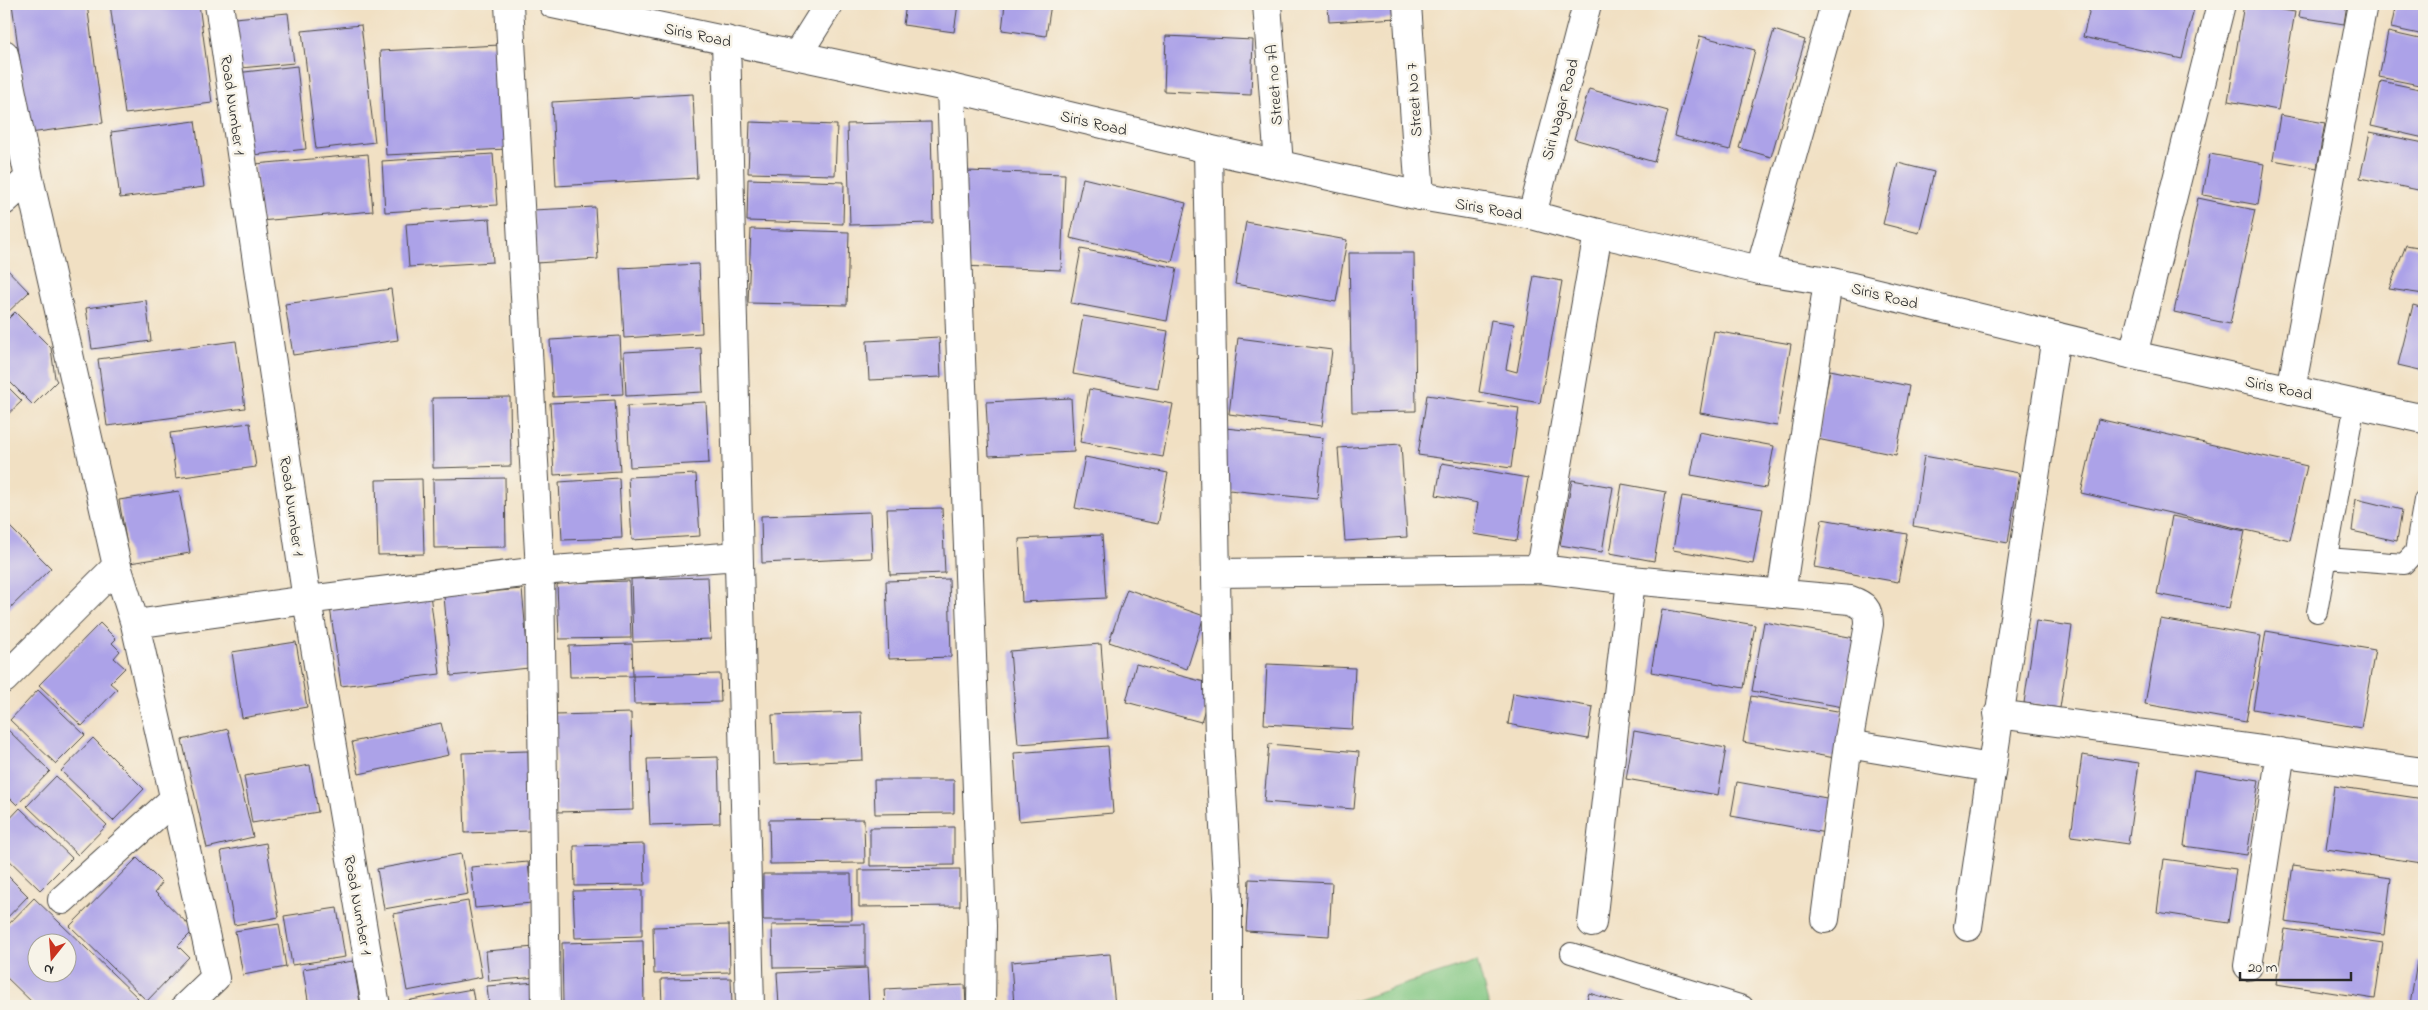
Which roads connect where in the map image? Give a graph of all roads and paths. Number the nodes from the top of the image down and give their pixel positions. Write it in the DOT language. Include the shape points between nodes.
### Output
graph roads {
  1 [pos="219,4"];
  2 [pos="509,4"];
  3 [pos="553,4"];
  4 [pos="829,4"];
  5 [pos="1267,4"];
  6 [pos="1407,4"];
  7 [pos="1587,4"];
  8 [pos="1835,4"];
  9 [pos="2221,4"];
  10 [pos="2363,4"];
  11 [pos="726,40"];
  12 [pos="4,54"];
  13 [pos="797,55"];
  14 [pos="950,88"];
  15 [pos="1208,149"];
  16 [pos="1279,166"];
  17 [pos="29,178"];
  18 [pos="1420,196"];
  19 [pos="4,201"];
  20 [pos="1532,215"];
  21 [pos="1598,234"];
  22 [pos="1760,270"];
  23 [pos="1828,281"];
  24 [pos="2056,336"];
  25 [pos="2133,355"];
  26 [pos="2291,390"];
  27 [pos="2355,403"];
  28 [pos="2424,419"];
  29 [pos="2424,500"];
  30 [pos="738,556"];
  31 [pos="2327,558"];
  32 [pos="117,566"];
  33 [pos="1540,569"];
  34 [pos="540,571"];
  35 [pos="1217,573"];
  36 [pos="1631,580"];
  37 [pos="1781,594"];
  38 [pos="307,600"];
  39 [pos="2317,612"];
  40 [pos="135,624"];
  41 [pos="4,679"];
  42 [pos="1998,714"];
  43 [pos="1848,744"];
  44 [pos="2281,752"];
  45 [pos="1991,768"];
  46 [pos="2424,772"];
  47 [pos="173,800"];
  48 [pos="62,900"];
  49 [pos="1825,919"];
  50 [pos="1592,923"];
  51 [pos="1968,927"];
  52 [pos="1571,953"];
  53 [pos="2248,966"];
  54 [pos="1228,1000"];
  55 [pos="186,1006"];
  56 [pos="376,1006"];
  57 [pos="546,1006"];
  58 [pos="750,1006"];
  59 [pos="980,1006"];
  60 [pos="1743,1006"];
  1 -- 38 [label="street, Road Number 1"];
  2 -- 34 [label="street"];
  3 -- 11 [label="street, Siris Road"];
  4 -- 13 [label="street"];
  5 -- 16 [label="street, Street no 7A"];
  6 -- 18 [label="street, Street No 7"];
  7 -- 20 [label="street, Siri Nagar Road"];
  8 -- 22 [label="street"];
  9 -- 25 [label="street"];
  10 -- 26 [label="street"];
  11 -- 13 [label="street, Siris Road"];
  11 -- 30 [label="street"];
  12 -- 17 [label="street"];
  13 -- 14 [label="street, Siris Road"];
  14 -- 15 [label="street, Siris Road"];
  14 -- 59 [label="street" via="982,926"];
  15 -- 16 [label="street, Siris Road"];
  15 -- 35 [label="street"];
  16 -- 18 [label="street, Siris Road"];
  17 -- 19 [label="street"];
  17 -- 32 [label="street"];
  18 -- 20 [label="street, Siris Road"];
  20 -- 21 [label="street, Siris Road"];
  21 -- 22 [label="street, Siris Road"];
  21 -- 33 [label="street"];
  22 -- 23 [label="street, Siris Road"];
  23 -- 24 [label="street, Siris Road"];
  23 -- 37 [label="street"];
  24 -- 25 [label="street, Siris Road"];
  24 -- 42 [label="street"];
  25 -- 26 [label="street, Siris Road"];
  26 -- 27 [label="street, Siris Road"];
  27 -- 28 [label="street, Siris Road"];
  27 -- 31 [label="lane"];
  29 -- 31 [label="lane" via="2414,552 2404,564"];
  30 -- 34 [label="street"];
  30 -- 58 [label="street"];
  31 -- 39 [label="lane"];
  32 -- 40 [label="street"];
  32 -- 41 [label="street"];
  33 -- 35 [label="street"];
  33 -- 36 [label="street"];
  34 -- 38 [label="street"];
  34 -- 57 [label="street"];
  35 -- 54 [label="street" via="1219,739 1228,896"];
  36 -- 37 [label="street"];
  36 -- 50 [label="street"];
  37 -- 43 [label="street" via="1850,600 1864,605 1869,613"];
  38 -- 40 [label="street"];
  38 -- 56 [label="street, Road Number 1"];
  40 -- 47 [label="street"];
  42 -- 44 [label="street"];
  42 -- 45 [label="street"];
  43 -- 45 [label="street"];
  43 -- 49 [label="street"];
  44 -- 46 [label="street"];
  44 -- 53 [label="street"];
  45 -- 51 [label="street"];
  47 -- 48 [label="street"];
  47 -- 55 [label="street" via="215,978"];
  52 -- 60 [label="lane"];
}
